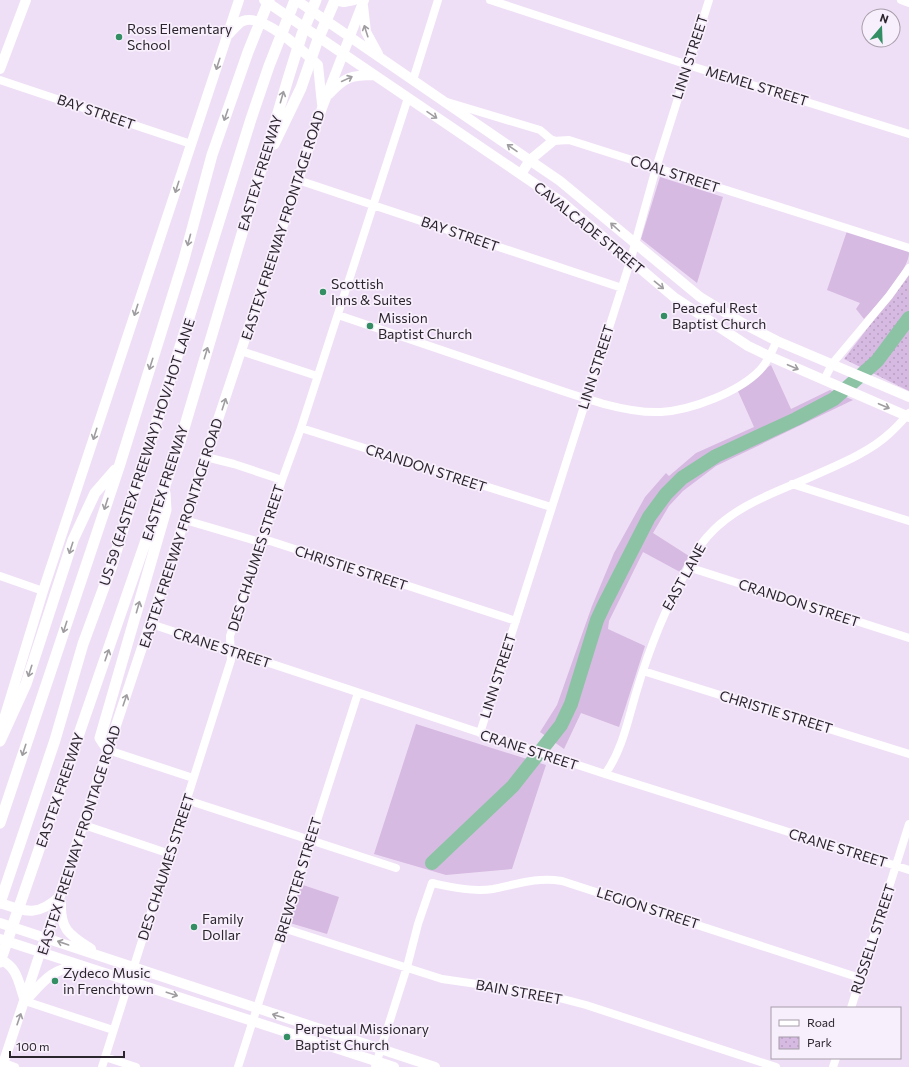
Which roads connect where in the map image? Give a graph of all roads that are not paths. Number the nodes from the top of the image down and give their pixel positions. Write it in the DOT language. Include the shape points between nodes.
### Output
graph roads {
  1 [pos="26,0"];
  2 [pos="239,0"];
  3 [pos="264,0"];
  4 [pos="269,0"];
  5 [pos="295,0"];
  6 [pos="316,0"];
  7 [pos="334,0"];
  8 [pos="438,0"];
  9 [pos="490,0"];
  10 [pos="709,0"];
  11 [pos="901,0"];
  12 [pos="360,1"];
  13 [pos="909,3"];
  14 [pos="228,34"];
  15 [pos="348,36"];
  16 [pos="342,53"];
  17 [pos="380,58"];
  18 [pos="688,65"];
  19 [pos="0,69"];
  20 [pos="374,75"];
  21 [pos="0,80"];
  22 [pos="413,80"];
  23 [pos="326,96"];
  24 [pos="408,98"];
  25 [pos="444,101"];
  26 [pos="322,108"];
  27 [pos="909,134"];
  28 [pos="553,141"];
  29 [pos="191,144"];
  30 [pos="530,160"];
  31 [pos="656,168"];
  32 [pos="521,174"];
  33 [pos="260,175"];
  34 [pos="298,180"];
  35 [pos="372,204"];
  36 [pos="635,244"];
  37 [pos="909,248"];
  38 [pos="630,262"];
  39 [pos="909,268"];
  40 [pos="622,288"];
  41 [pos="701,297"];
  42 [pos="693,311"];
  43 [pos="338,315"];
  44 [pos="777,341"];
  45 [pos="241,351"];
  46 [pos="769,356"];
  47 [pos="832,364"];
  48 [pos="317,376"];
  49 [pos="824,380"];
  50 [pos="909,397"];
  51 [pos="586,399"];
  52 [pos="908,415"];
  53 [pos="301,428"];
  54 [pos="206,457"];
  55 [pos="119,467"];
  56 [pos="282,480"];
  57 [pos="792,484"];
  58 [pos="165,485"];
  59 [pos="551,508"];
  60 [pos="185,520"];
  61 [pos="909,521"];
  62 [pos="261,541"];
  63 [pos="688,567"];
  64 [pos="0,576"];
  65 [pos="43,591"];
  66 [pos="516,621"];
  67 [pos="151,624"];
  68 [pos="909,638"];
  69 [pos="83,644"];
  70 [pos="232,651"];
  71 [pos="643,671"];
  72 [pos="358,693"];
  73 [pos="0,732"];
  74 [pos="480,733"];
  75 [pos="0,742"];
  76 [pos="108,750"];
  77 [pos="909,754"];
  78 [pos="605,774"];
  79 [pos="194,778"];
  80 [pos="187,800"];
  81 [pos="0,823"];
  82 [pos="909,824"];
  83 [pos="84,825"];
  84 [pos="310,840"];
  85 [pos="170,854"];
  86 [pos="896,866"];
  87 [pos="396,868"];
  88 [pos="8,870"];
  89 [pos="909,870"];
  90 [pos="0,882"];
  91 [pos="61,895"];
  92 [pos="0,903"];
  93 [pos="0,923"];
  94 [pos="283,928"];
  95 [pos="46,938"];
  96 [pos="0,939"];
  97 [pos="41,952"];
  98 [pos="107,958"];
  99 [pos="0,961"];
  100 [pos="407,967"];
  101 [pos="134,968"];
  102 [pos="95,970"];
  103 [pos="860,978"];
  104 [pos="130,980"];
  105 [pos="25,1002"];
  106 [pos="851,1007"];
  107 [pos="256,1008"];
  108 [pos="252,1020"];
  109 [pos="113,1030"];
  110 [pos="380,1050"];
  111 [pos="105,1057"];
  112 [pos="376,1064"];
  113 [pos="3,1065"];
  114 [pos="15,1067"];
  115 [pos="102,1067"];
  116 [pos="136,1067"];
  117 [pos="238,1067"];
  118 [pos="394,1067"];
  119 [pos="435,1067"];
  120 [pos="776,1067"];
  1 -- 19 [label="main road"];
  2 -- 14 [label="main road"];
  3 -- 16 [label="main road, CAVALCADE STREET"];
  4 -- 55 [label="highway, one-way" via="212,156 184,259"];
  5 -- 15 [label="main road, CAVALCADE STREET"];
  5 -- 69 [label="highway, US 59 (EASTEX FREEWAY) HOV/HOT LANE" via="268,66 111,568"];
  33 -- 6 [label="highway, EASTEX FREEWAY, one-way" via="302,34"];
  7 -- 12 [label="main road"];
  7 -- 33 [label="highway" via="301,88"];
  8 -- 22 [label="street"];
  9 -- 18 [label="street, MEMEL STREET"];
  10 -- 18 [label="street, LINN STREET"];
  11 -- 13 [label="street"];
  12 -- 15 [label="main road, EASTEX FREEWAY FRONTAGE ROAD"];
  17 -- 12 [label="main road, one-way" via="366,32"];
  14 -- 26 [label="main road" via="242,22 255,21 297,45 318,65"];
  14 -- 29 [label="main road, one-way"];
  15 -- 16 [label="main road, EASTEX FREEWAY FRONTAGE ROAD"];
  15 -- 17 [label="main road, CAVALCADE STREET"];
  16 -- 20 [label="main road, CAVALCADE STREET"];
  16 -- 23 [label="main road, EASTEX FREEWAY FRONTAGE ROAD"];
  17 -- 22 [label="main road, CAVALCADE STREET"];
  18 -- 27 [label="street, MEMEL STREET"];
  18 -- 31 [label="street, LINN STREET"];
  23 -- 20 [label="main road, one-way" via="349,76"];
  20 -- 24 [label="main road, CAVALCADE STREET"];
  21 -- 29 [label="street, BAY STREET"];
  22 -- 25 [label="main road, CAVALCADE STREET"];
  23 -- 26 [label="main road, EASTEX FREEWAY FRONTAGE ROAD"];
  24 -- 32 [label="main road, CAVALCADE STREET, one-way"];
  24 -- 35 [label="street, DES CHAUMES STREET"];
  25 -- 28 [label="street" via="540,130"];
  30 -- 25 [label="main road, CAVALCADE STREET, one-way"];
  26 -- 34 [label="main road, EASTEX FREEWAY FRONTAGE ROAD"];
  28 -- 30 [label="main road"];
  28 -- 31 [label="street, COAL STREET" via="569,140"];
  29 -- 65 [label="main road, one-way"];
  30 -- 32 [label="main road"];
  36 -- 30 [label="main road, CAVALCADE STREET, one-way" via="582,198"];
  31 -- 36 [label="street, LINN STREET"];
  31 -- 37 [label="street, COAL STREET"];
  32 -- 38 [label="main road, CAVALCADE STREET" via="563,203"];
  58 -- 33 [label="highway, EASTEX FREEWAY, one-way"];
  34 -- 35 [label="street, BAY STREET"];
  34 -- 45 [label="main road, EASTEX FREEWAY FRONTAGE ROAD"];
  35 -- 40 [label="street, BAY STREET"];
  35 -- 43 [label="street, DES CHAUMES STREET"];
  36 -- 38 [label="street, LINN STREET"];
  36 -- 41 [label="main road, CAVALCADE STREET"];
  38 -- 40 [label="street, LINN STREET"];
  38 -- 42 [label="main road, CAVALCADE STREET, one-way"];
  39 -- 47 [label="street" via="890,296"];
  40 -- 51 [label="street, LINN STREET"];
  41 -- 42 [label="main road"];
  41 -- 44 [label="main road, CAVALCADE STREET"];
  42 -- 46 [label="main road, CAVALCADE STREET" via="748,346"];
  43 -- 48 [label="street, DES CHAUMES STREET"];
  43 -- 51 [label="street"];
  44 -- 46 [label="street"];
  44 -- 47 [label="main road, CAVALCADE STREET"];
  45 -- 48 [label="street"];
  54 -- 45 [label="main road, EASTEX FREEWAY FRONTAGE ROAD, one-way"];
  46 -- 49 [label="main road, CAVALCADE STREET, one-way"];
  46 -- 51 [label="street" via="761,369 743,383 723,394 685,408 662,412 642,411"];
  47 -- 49 [label="street"];
  47 -- 50 [label="main road, CAVALCADE STREET"];
  48 -- 53 [label="street, DES CHAUMES STREET"];
  49 -- 52 [label="main road, CAVALCADE STREET, one-way"];
  51 -- 59 [label="street, LINN STREET"];
  52 -- 57 [label="street, EAST LANE" via="890,434 866,450"];
  53 -- 56 [label="street, DES CHAUMES STREET"];
  53 -- 59 [label="street, CRANDON STREET"];
  54 -- 56 [label="street"];
  54 -- 60 [label="main road, EASTEX FREEWAY FRONTAGE ROAD"];
  55 -- 75 [label="highway, one-way" via="95,493 73,540 26,684"];
  55 -- 81 [label="highway, one-way"];
  56 -- 62 [label="street, DES CHAUMES STREET"];
  57 -- 61 [label="street"];
  57 -- 63 [label="street, EAST LANE" via="750,504 719,524 698,548"];
  76 -- 58 [label="highway, one-way" via="100,738 166,510"];
  99 -- 58 [label="highway, EASTEX FREEWAY, one-way"];
  59 -- 66 [label="street, LINN STREET"];
  60 -- 62 [label="street, CHRISTIE STREET"];
  60 -- 67 [label="main road, EASTEX FREEWAY FRONTAGE ROAD"];
  62 -- 66 [label="street, CHRISTIE STREET" via="270,541"];
  62 -- 70 [label="street, DES CHAUMES STREET" via="230,636"];
  63 -- 68 [label="street, CRANDON STREET"];
  63 -- 71 [label="street, EAST LANE" via="664,613"];
  64 -- 65 [label="street"];
  65 -- 73 [label="main road"];
  66 -- 74 [label="street, LINN STREET"];
  67 -- 70 [label="street, CRANE STREET"];
  76 -- 67 [label="main road, EASTEX FREEWAY FRONTAGE ROAD, one-way"];
  69 -- 88 [label="highway, EASTEX FREEWAY"];
  70 -- 72 [label="street, CRANE STREET"];
  70 -- 79 [label="street, DES CHAUMES STREET"];
  71 -- 77 [label="street, CHRISTIE STREET"];
  71 -- 78 [label="street, EAST LANE" via="621,743"];
  72 -- 74 [label="street, CRANE STREET"];
  72 -- 84 [label="street, BREWSTER STREET"];
  74 -- 78 [label="street, CRANE STREET"];
  76 -- 79 [label="street"];
  76 -- 83 [label="main road, EASTEX FREEWAY FRONTAGE ROAD"];
  78 -- 86 [label="street, CRANE STREET"];
  79 -- 80 [label="street, DES CHAUMES STREET"];
  80 -- 84 [label="street"];
  80 -- 85 [label="street, DES CHAUMES STREET"];
  82 -- 86 [label="street, RUSSELL STREET"];
  83 -- 85 [label="street"];
  83 -- 91 [label="main road, EASTEX FREEWAY FRONTAGE ROAD"];
  84 -- 87 [label="street"];
  84 -- 94 [label="street, BREWSTER STREET"];
  85 -- 101 [label="street, DES CHAUMES STREET"];
  86 -- 89 [label="street, CRANE STREET"];
  86 -- 103 [label="street, RUSSELL STREET"];
  88 -- 90 [label="highway, EASTEX FREEWAY"];
  88 -- 92 [label="highway"];
  91 -- 92 [label="main road" via="50,905 35,911"];
  91 -- 95 [label="main road, EASTEX FREEWAY FRONTAGE ROAD"];
  91 -- 98 [label="main road" via="60,914 65,929 72,937"];
  93 -- 95 [label="main road"];
  94 -- 100 [label="street, BAIN STREET"];
  94 -- 107 [label="street, BREWSTER STREET"];
  95 -- 97 [label="main road, EASTEX FREEWAY FRONTAGE ROAD"];
  98 -- 95 [label="main road, one-way"];
  96 -- 97 [label="main road"];
  97 -- 102 [label="main road"];
  97 -- 105 [label="main road, EASTEX FREEWAY FRONTAGE ROAD"];
  98 -- 101 [label="main road"];
  99 -- 105 [label="main road" via="8,963 16,973"];
  100 -- 103 [label="street, LEGION STREET" via="432,883 464,889 492,889 539,879 562,881"];
  100 -- 110 [label="street"];
  100 -- 120 [label="street, BAIN STREET" via="442,979 560,998"];
  101 -- 104 [label="street, DES CHAUMES STREET"];
  101 -- 107 [label="main road"];
  102 -- 104 [label="main road"];
  102 -- 105 [label="main road" via="69,967 57,971 45,978"];
  103 -- 106 [label="street, RUSSELL STREET"];
  104 -- 108 [label="main road, one-way"];
  104 -- 109 [label="street, DES CHAUMES STREET"];
  105 -- 109 [label="street"];
  113 -- 105 [label="main road, EASTEX FREEWAY FRONTAGE ROAD, one-way"];
  107 -- 108 [label="street, BREWSTER STREET"];
  110 -- 107 [label="main road, one-way"];
  108 -- 112 [label="main road"];
  108 -- 117 [label="street, BREWSTER STREET"];
  109 -- 111 [label="street, DES CHAUMES STREET"];
  110 -- 112 [label="street"];
  110 -- 119 [label="main road"];
  111 -- 115 [label="street, DES CHAUMES STREET"];
  111 -- 116 [label="street"];
  112 -- 118 [label="main road"];
  113 -- 114 [label="street"];
}
